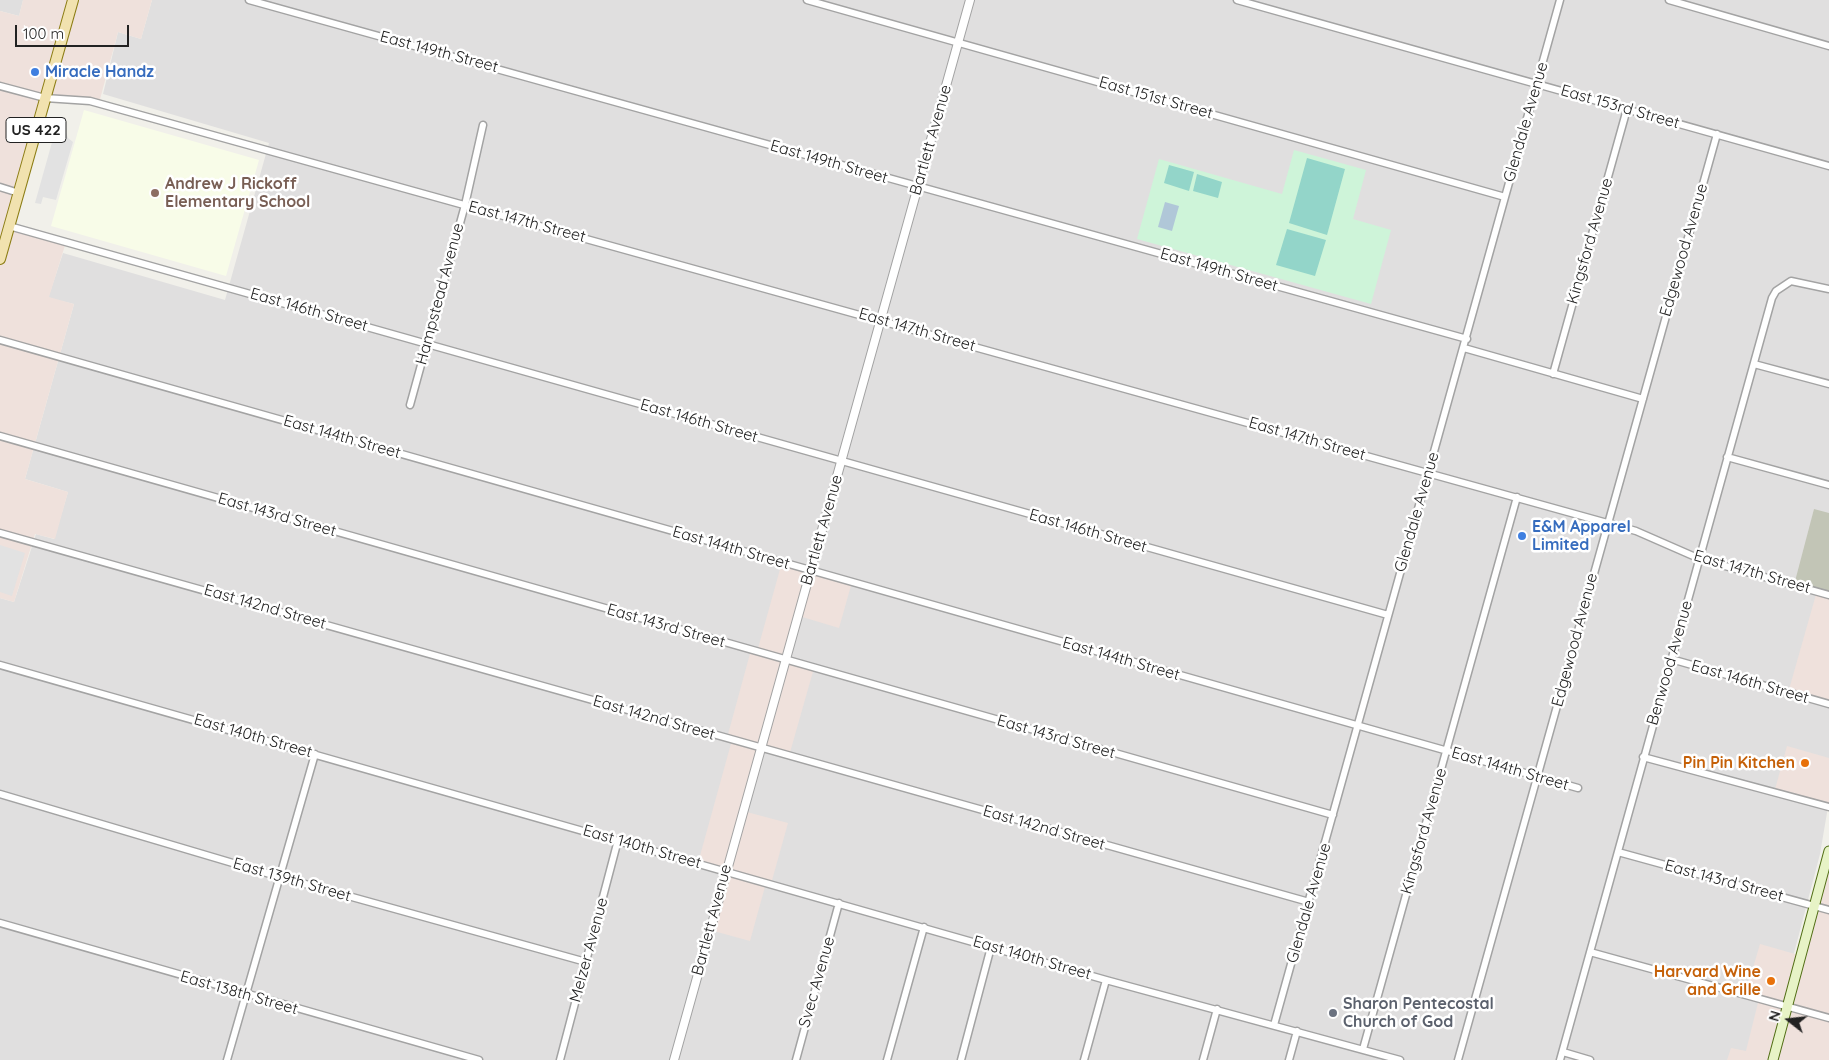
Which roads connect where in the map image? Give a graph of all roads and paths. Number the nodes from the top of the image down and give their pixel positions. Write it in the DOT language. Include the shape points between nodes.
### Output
graph roads {
  1 [pos="73,0"];
  2 [pos="249,0"];
  3 [pos="807,0"];
  4 [pos="970,0"];
  5 [pos="1237,0"];
  6 [pos="1560,0"];
  7 [pos="1670,0"];
  8 [pos="958,42"];
  9 [pos="1829,46"];
  10 [pos="1537,83"];
  11 [pos="0,86"];
  12 [pos="45,98"];
  13 [pos="1627,109"];
  14 [pos="484,125"];
  15 [pos="1717,134"];
  16 [pos="1829,166"];
  17 [pos="0,187"];
  18 [pos="918,187"];
  19 [pos="19,192"];
  20 [pos="1505,197"];
  21 [pos="465,205"];
  22 [pos="10,226"];
  23 [pos="0,259"];
  24 [pos="1829,289"];
  25 [pos="881,320"];
  26 [pos="1467,339"];
  27 [pos="0,340"];
  28 [pos="428,343"];
  29 [pos="1464,348"];
  30 [pos="1754,364"];
  31 [pos="1553,374"];
  32 [pos="1829,384"];
  33 [pos="1643,399"];
  34 [pos="410,405"];
  35 [pos="0,436"];
  36 [pos="1727,457"];
  37 [pos="841,462"];
  38 [pos="1428,473"];
  39 [pos="1829,485"];
  40 [pos="1517,497"];
  41 [pos="1608,523"];
  42 [pos="0,533"];
  43 [pos="1700,559"];
  44 [pos="811,570"];
  45 [pos="1829,595"];
  46 [pos="1388,615"];
  47 [pos="1671,659"];
  48 [pos="786,660"];
  49 [pos="0,665"];
  50 [pos="1829,704"];
  51 [pos="1357,726"];
  52 [pos="760,748"];
  53 [pos="1447,750"];
  54 [pos="315,754"];
  55 [pos="1643,756"];
  56 [pos="1537,776"];
  57 [pos="1578,788"];
  58 [pos="0,794"];
  59 [pos="1829,807"];
  60 [pos="1333,815"];
  61 [pos="618,840"];
  62 [pos="1829,850"];
  63 [pos="1618,852"];
  64 [pos="726,871"];
  65 [pos="280,877"];
  66 [pos="1309,902"];
  67 [pos="839,903"];
  68 [pos="1815,906"];
  69 [pos="1829,910"];
  70 [pos="0,923"];
  71 [pos="924,927"];
  72 [pos="992,947"];
  73 [pos="1590,952"];
  74 [pos="586,962"];
  75 [pos="1106,980"];
  76 [pos="246,995"];
  77 [pos="1789,1007"];
  78 [pos="1217,1009"];
  79 [pos="1829,1018"];
  80 [pos="1274,1025"];
  81 [pos="1296,1031"];
  82 [pos="1363,1049"];
  83 [pos="1563,1052"];
  84 [pos="1377,1057"];
  85 [pos="227,1060"];
  86 [pos="479,1060"];
  87 [pos="560,1060"];
  88 [pos="674,1060"];
  89 [pos="796,1060"];
  90 [pos="887,1060"];
  91 [pos="961,1060"];
  92 [pos="1084,1060"];
  93 [pos="1203,1060"];
  94 [pos="1289,1060"];
  95 [pos="1400,1060"];
  96 [pos="1458,1060"];
  97 [pos="1560,1060"];
  98 [pos="1590,1060"];
  99 [pos="1774,1060"];
  1 -- 12 [label="main road, US 422"];
  2 -- 18 [label="street, East 149th Street"];
  3 -- 8 [label="street, East 151st Street"];
  4 -- 8 [label="street, Bartlett Avenue"];
  5 -- 10 [label="street, East 153rd Street"];
  6 -- 10 [label="street, Glendale Avenue"];
  7 -- 9 [label="street"];
  8 -- 18 [label="street, Bartlett Avenue"];
  8 -- 20 [label="street, East 151st Street"];
  10 -- 13 [label="street, East 153rd Street"];
  10 -- 20 [label="street, Glendale Avenue"];
  11 -- 12 [label="street, East 147th Street"];
  12 -- 19 [label="main road, US 422"];
  12 -- 21 [label="street, East 147th Street" via="90,101"];
  13 -- 15 [label="street, East 153rd Street"];
  13 -- 31 [label="street, Kingsford Avenue"];
  14 -- 21 [label="street, Hampstead Avenue"];
  15 -- 16 [label="street, East 153rd Street"];
  15 -- 33 [label="street, Edgewood Avenue"];
  17 -- 19 [label="street"];
  18 -- 25 [label="street, Bartlett Avenue"];
  18 -- 26 [label="street, East 149th Street"];
  19 -- 22 [label="main road, US 422"];
  20 -- 26 [label="street, Glendale Avenue"];
  21 -- 25 [label="street, East 147th Street"];
  21 -- 28 [label="street, Hampstead Avenue"];
  22 -- 23 [label="main road, US 422"];
  22 -- 28 [label="street, East 146th Street"];
  24 -- 30 [label="street, Benwood Avenue" via="1791,281 1776,291"];
  25 -- 37 [label="street, Bartlett Avenue"];
  25 -- 38 [label="street, East 147th Street"];
  26 -- 29 [label="street, Glendale Avenue"];
  27 -- 44 [label="street, East 144th Street"];
  28 -- 34 [label="street, Hampstead Avenue"];
  28 -- 37 [label="street, East 146th Street"];
  29 -- 31 [label="street"];
  29 -- 38 [label="street, Glendale Avenue"];
  30 -- 32 [label="street"];
  30 -- 36 [label="street, Benwood Avenue"];
  31 -- 33 [label="street"];
  33 -- 41 [label="street, Edgewood Avenue"];
  35 -- 48 [label="street, East 143rd Street"];
  36 -- 39 [label="street"];
  36 -- 43 [label="street, Benwood Avenue"];
  37 -- 44 [label="street, Bartlett Avenue"];
  37 -- 46 [label="street, East 146th Street"];
  38 -- 40 [label="street, East 147th Street"];
  38 -- 46 [label="street, Glendale Avenue"];
  40 -- 41 [label="street, East 147th Street"];
  40 -- 53 [label="street, Kingsford Avenue"];
  41 -- 43 [label="street, East 147th Street" via="1636,531"];
  41 -- 56 [label="street, Edgewood Avenue"];
  42 -- 52 [label="street, East 142nd Street"];
  43 -- 45 [label="street, East 147th Street"];
  43 -- 47 [label="street, Benwood Avenue"];
  44 -- 48 [label="street, Bartlett Avenue"];
  44 -- 51 [label="street, East 144th Street"];
  46 -- 51 [label="street, Glendale Avenue"];
  47 -- 50 [label="street, East 146th Street"];
  47 -- 55 [label="street, Benwood Avenue"];
  48 -- 52 [label="street, Bartlett Avenue"];
  48 -- 60 [label="street, East 143rd Street"];
  49 -- 54 [label="street, East 140th Street"];
  51 -- 53 [label="street, East 144th Street"];
  51 -- 60 [label="street, Glendale Avenue"];
  52 -- 64 [label="street, Bartlett Avenue"];
  52 -- 66 [label="street, East 142nd Street"];
  53 -- 56 [label="street, East 144th Street"];
  53 -- 82 [label="street, Kingsford Avenue"];
  54 -- 61 [label="street, East 140th Street"];
  54 -- 65 [label="street"];
  55 -- 59 [label="street"];
  55 -- 63 [label="street, Benwood Avenue"];
  56 -- 57 [label="street, East 144th Street"];
  56 -- 96 [label="street, Edgewood Avenue"];
  58 -- 65 [label="street, East 139th Street"];
  60 -- 66 [label="street, Glendale Avenue"];
  61 -- 64 [label="street, East 140th Street"];
  61 -- 74 [label="street, Melzer Avenue"];
  62 -- 68 [label="main road"];
  63 -- 68 [label="street, East 143rd Street"];
  63 -- 73 [label="street, Benwood Avenue"];
  64 -- 67 [label="street, East 140th Street"];
  64 -- 88 [label="street, Bartlett Avenue"];
  65 -- 74 [label="street, East 139th Street"];
  65 -- 76 [label="street"];
  66 -- 80 [label="street, Glendale Avenue"];
  67 -- 71 [label="street, East 140th Street"];
  67 -- 89 [label="street, Svec Avenue"];
  68 -- 69 [label="street, East 143rd Street"];
  68 -- 77 [label="main road"];
  70 -- 76 [label="street, East 138th Street"];
  71 -- 72 [label="street, East 140th Street"];
  71 -- 90 [label="street"];
  72 -- 75 [label="street, East 140th Street"];
  72 -- 91 [label="street"];
  73 -- 77 [label="street"];
  73 -- 83 [label="street, Benwood Avenue"];
  74 -- 87 [label="street, Melzer Avenue"];
  75 -- 78 [label="street, East 140th Street"];
  75 -- 92 [label="street"];
  76 -- 85 [label="street"];
  76 -- 86 [label="street, East 138th Street"];
  77 -- 79 [label="street"];
  77 -- 99 [label="main road"];
  78 -- 80 [label="street, East 140th Street"];
  78 -- 93 [label="street"];
  80 -- 81 [label="street, East 140th Street"];
  81 -- 82 [label="street, East 140th Street"];
  81 -- 94 [label="street"];
  82 -- 84 [label="street, East 140th Street"];
  83 -- 97 [label="street, Benwood Avenue"];
  83 -- 98 [label="street"];
  84 -- 95 [label="street, East 140th Street"];
}
